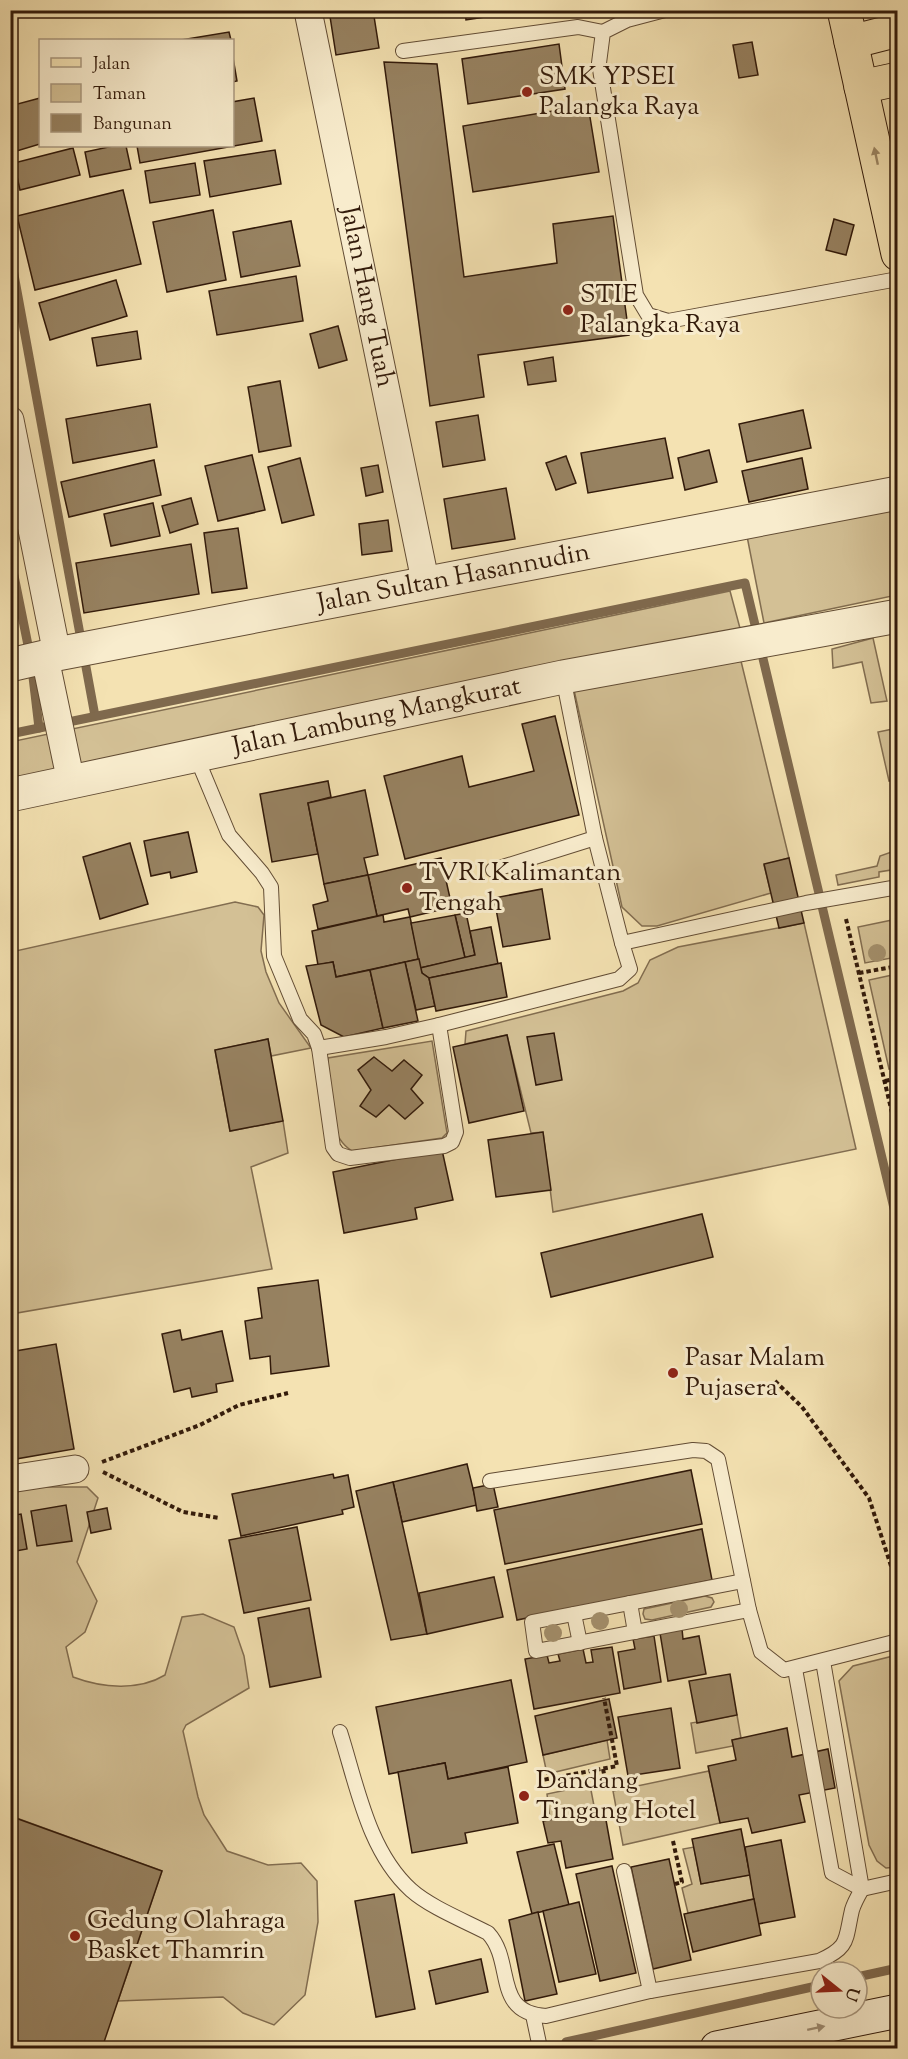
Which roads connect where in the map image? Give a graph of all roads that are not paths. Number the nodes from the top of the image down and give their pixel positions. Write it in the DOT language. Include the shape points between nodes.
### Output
graph roads {
  1 [pos="664,10"];
  2 [pos="844,10"];
  3 [pos="308,11"];
  4 [pos="897,30"];
  5 [pos="603,32"];
  6 [pos="851,42"];
  7 [pos="403,51"];
  8 [pos="897,79"];
  9 [pos="861,87"];
  10 [pos="897,254"];
  11 [pos="897,279"];
  12 [pos="10,420"];
  13 [pos="897,493"];
  14 [pos="426,585"];
  15 [pos="897,616"];
  16 [pos="51,656"];
  17 [pos="10,665"];
  18 [pos="562,677"];
  19 [pos="196,756"];
  20 [pos="71,782"];
  21 [pos="10,795"];
  22 [pos="595,838"];
  23 [pos="493,870"];
  24 [pos="897,887"];
  25 [pos="622,943"];
  26 [pos="439,1025"];
  27 [pos="319,1048"];
  28 [pos="82,1468"];
  29 [pos="10,1479"];
  30 [pos="490,1481"];
  31 [pos="743,1581"];
  32 [pos="630,1603"];
  33 [pos="749,1610"];
  34 [pos="574,1614"];
  35 [pos="635,1632"];
  36 [pos="897,1641"];
  37 [pos="580,1643"];
  38 [pos="823,1661"];
  39 [pos="795,1669"];
  40 [pos="340,1732"];
  41 [pos="624,1871"];
  42 [pos="897,1881"];
  43 [pos="862,1889"];
  44 [pos="650,1991"];
  45 [pos="897,2011"];
  46 [pos="533,2015"];
  47 [pos="540,2049"];
  48 [pos="717,2049"];
  1 -- 5 [label="lane" via="627,20"];
  2 -- 6 [label="main road"];
  3 -- 14 [label="street, Jalan Hang Tuah"];
  4 -- 6 [label="main road"];
  5 -- 7 [label="lane" via="578,27"];
  5 -- 11 [label="lane" via="598,63 604,112 636,295 648,315 668,321"];
  6 -- 9 [label="main road"];
  8 -- 9 [label="main road"];
  10 -- 9 [label="main road, one-way"];
  12 -- 16 [label="street"];
  13 -- 14 [label="street, Jalan Sultan Hasannudin"];
  14 -- 16 [label="street, Jalan Sultan Hasannudin"];
  15 -- 18 [label="street, Jalan Lambung Mangkurat"];
  16 -- 17 [label="street, Jalan Sultan Hasannudin"];
  16 -- 20 [label="street" via="58,724"];
  18 -- 19 [label="street, Jalan Lambung Mangkurat"];
  18 -- 22 [label="lane"];
  19 -- 20 [label="street, Jalan Lambung Mangkurat"];
  19 -- 27 [label="lane" via="229,835 271,887 274,956 300,1019 315,1034"];
  20 -- 21 [label="street, Jalan Lambung Mangkurat"];
  22 -- 23 [label="lane"];
  22 -- 25 [label="lane"];
  24 -- 25 [label="lane"];
  25 -- 26 [label="lane" via="630,969 619,979"];
  26 -- 27 [label="lane"];
  26 -- 27 [label="lane" via="456,1132 452,1142 444,1146 350,1158 338,1154 333,1147"];
  28 -- 29 [label="street"];
  30 -- 31 [label="lane" via="706,1451 718,1460"];
  31 -- 32 [label="lane"];
  31 -- 33 [label="lane"];
  32 -- 34 [label="lane"];
  32 -- 35 [label="lane"];
  33 -- 35 [label="lane"];
  33 -- 39 [label="lane" via="761,1652 784,1670"];
  34 -- 37 [label="lane"];
  34 -- 37 [label="lane" via="532,1622 536,1651"];
  35 -- 37 [label="lane"];
  36 -- 38 [label="lane"];
  38 -- 39 [label="lane"];
  38 -- 43 [label="lane"];
  39 -- 43 [label="lane" via="832,1873"];
  40 -- 46 [label="lane" via="373,1834 388,1866 412,1892 488,1933 497,1943 511,2000"];
  41 -- 44 [label="lane"];
  42 -- 43 [label="lane"];
  43 -- 44 [label="lane" via="839,1952 819,1961"];
  44 -- 46 [label="lane" via="546,2016"];
  48 -- 45 [label="street, one-way"];
  46 -- 47 [label="lane"];
}
